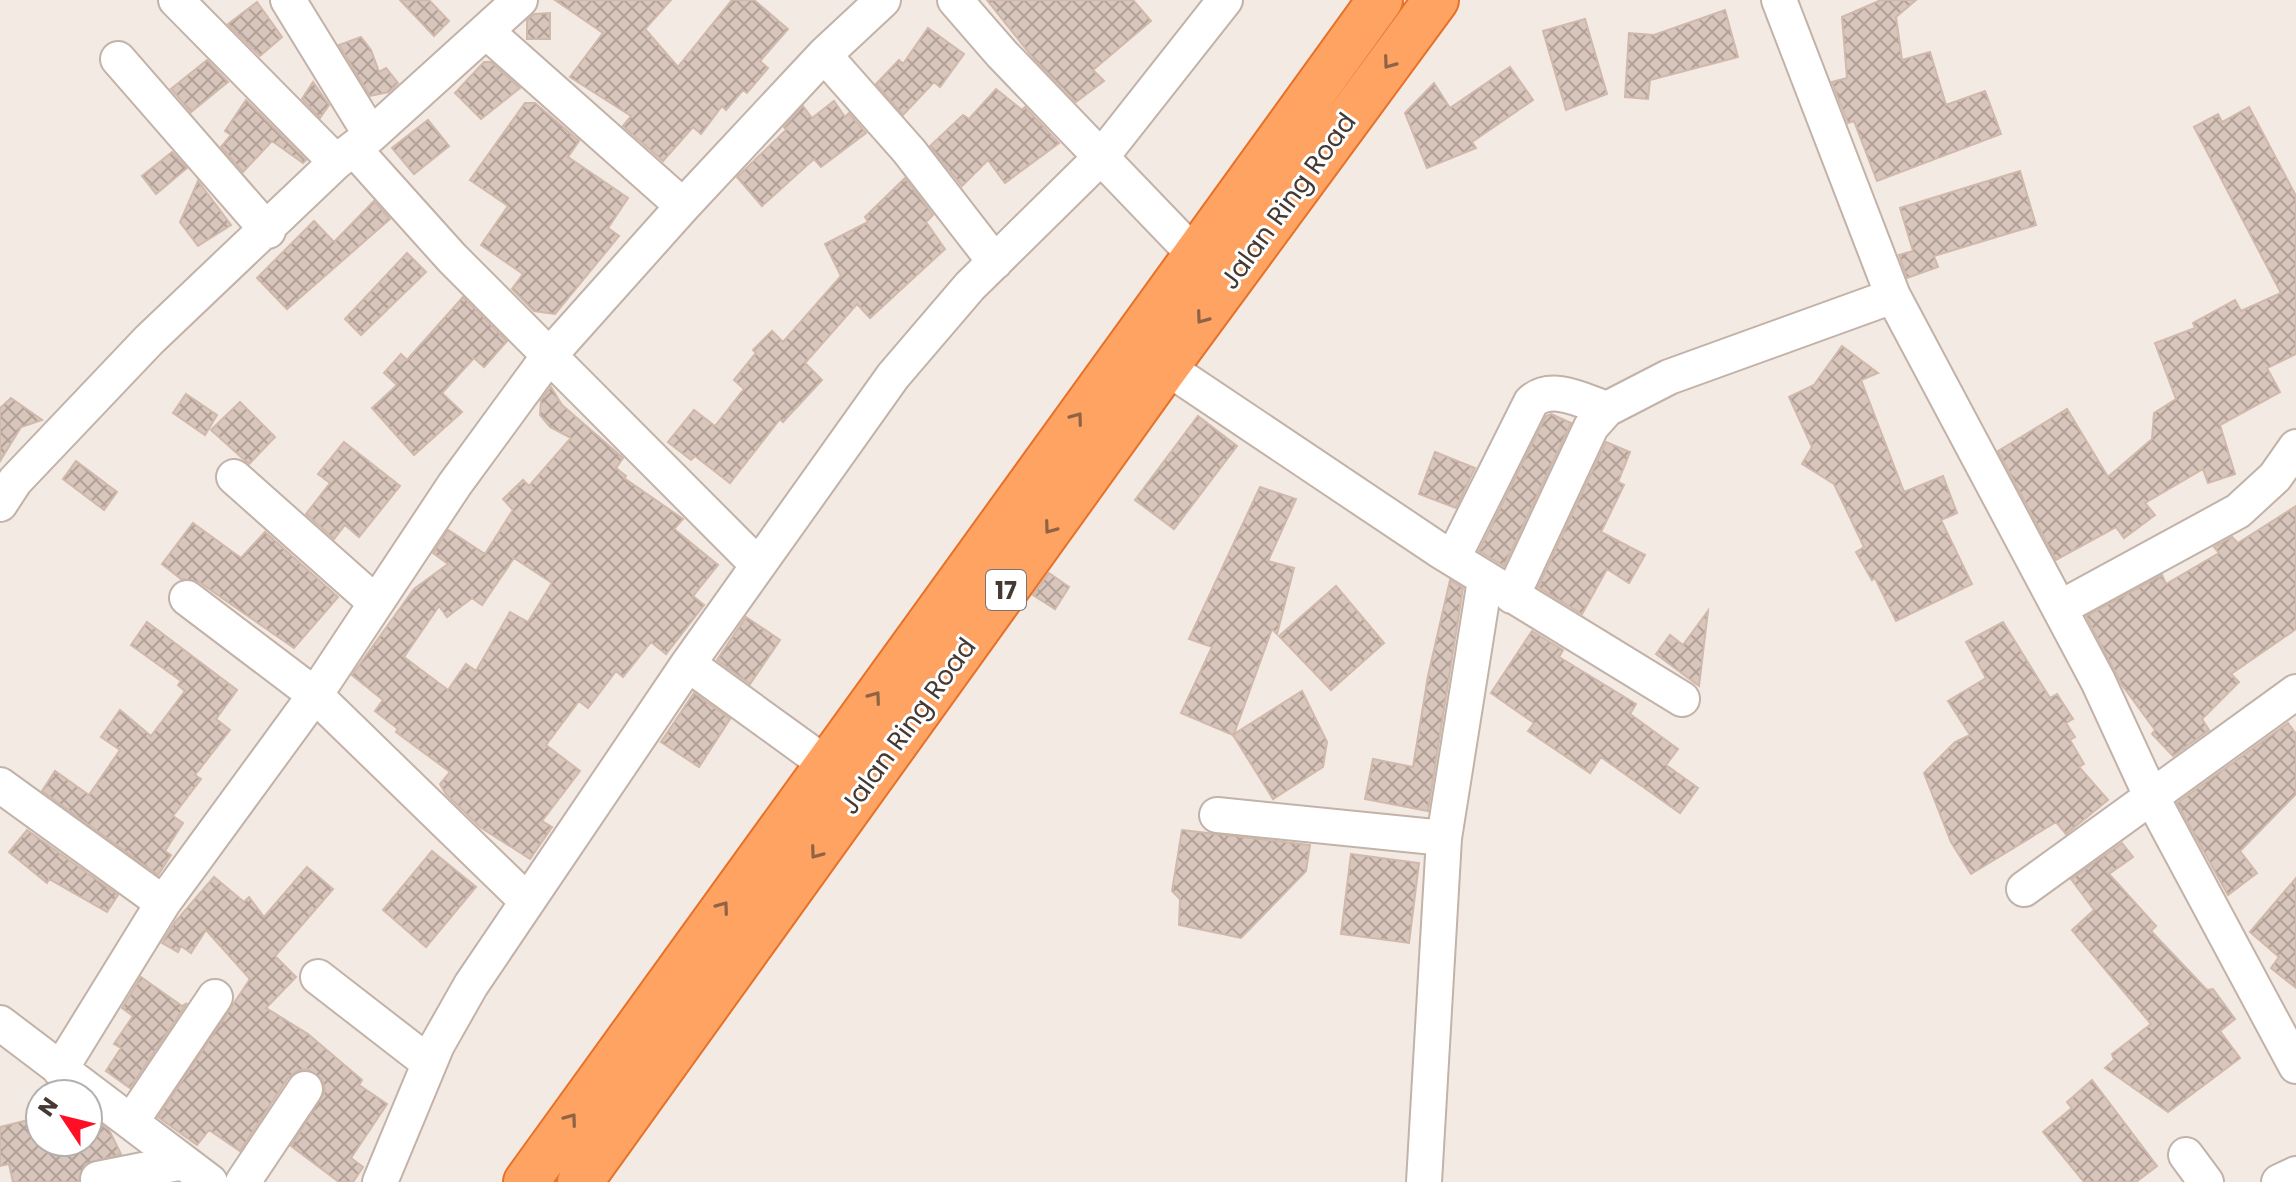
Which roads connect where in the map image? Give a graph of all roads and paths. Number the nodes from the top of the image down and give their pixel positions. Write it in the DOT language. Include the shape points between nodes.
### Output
graph roads {
  1 [pos="176,0"];
  2 [pos="288,0"];
  3 [pos="520,0"];
  4 [pos="883,0"];
  5 [pos="955,0"];
  6 [pos="1225,0"];
  7 [pos="1380,0"];
  8 [pos="1436,0"];
  9 [pos="1779,0"];
  10 [pos="488,33"];
  11 [pos="824,55"];
  12 [pos="118,59"];
  13 [pos="354,149"];
  14 [pos="1112,167"];
  15 [pos="683,206"];
  16 [pos="268,231"];
  17 [pos="1183,242"];
  18 [pos="995,262"];
  19 [pos="1893,296"];
  20 [pos="548,357"];
  21 [pos="1166,367"];
  22 [pos="1607,409"];
  23 [pos="2296,447"];
  24 [pos="234,477"];
  25 [pos="0,504"];
  26 [pos="1453,558"];
  27 [pos="758,565"];
  28 [pos="1499,588"];
  29 [pos="187,598"];
  30 [pos="376,603"];
  31 [pos="2060,608"];
  32 [pos="688,664"];
  33 [pos="2296,692"];
  34 [pos="315,695"];
  35 [pos="1682,699"];
  36 [pos="826,764"];
  37 [pos="0,785"];
  38 [pos="2151,796"];
  39 [pos="1217,815"];
  40 [pos="1444,838"];
  41 [pos="2024,889"];
  42 [pos="527,901"];
  43 [pos="163,903"];
  44 [pos="318,977"];
  45 [pos="215,997"];
  46 [pos="651,1007"];
  47 [pos="0,1023"];
  48 [pos="688,1031"];
  49 [pos="429,1063"];
  50 [pos="2296,1066"];
  51 [pos="60,1070"];
  52 [pos="305,1089"];
  53 [pos="131,1122"];
  54 [pos="197,1172"];
  55 [pos="2296,1174"];
  56 [pos="98,1179"];
  57 [pos="243,1182"];
  58 [pos="380,1182"];
  59 [pos="526,1182"];
  60 [pos="580,1182"];
  61 [pos="1424,1182"];
  62 [pos="2279,1182"];
  1 -- 13 [label="street"];
  2 -- 13 [label="street"];
  3 -- 10 [label="street"];
  4 -- 11 [label="street"];
  5 -- 14 [label="street"];
  6 -- 14 [label="street"];
  7 -- 17 [label="highway, Jalan Ring Road / 17"];
  8 -- 21 [label="highway, Jalan Ring Road / 17, one-way"];
  9 -- 19 [label="street"];
  10 -- 13 [label="street"];
  10 -- 15 [label="street"];
  11 -- 15 [label="street"];
  11 -- 18 [label="street" via="909,151"];
  12 -- 16 [label="street"];
  13 -- 16 [label="street"];
  13 -- 20 [label="street"];
  14 -- 17 [label="street"];
  14 -- 18 [label="street"];
  15 -- 20 [label="street"];
  16 -- 25 [label="street" via="149,340 15,481"];
  36 -- 17 [label="highway, Jalan Ring Road / 17, one-way"];
  18 -- 27 [label="street" via="893,376"];
  19 -- 22 [label="street" via="1669,377"];
  19 -- 31 [label="street"];
  20 -- 27 [label="street"];
  20 -- 30 [label="street"];
  21 -- 26 [label="street"];
  21 -- 48 [label="highway, Jalan Ring Road / 17, one-way"];
  22 -- 26 [label="street" via="1551,392 1531,402"];
  22 -- 28 [label="street" via="1591,427"];
  23 -- 31 [label="street" via="2275,477 2238,511"];
  24 -- 30 [label="street"];
  26 -- 28 [label="street"];
  27 -- 32 [label="street"];
  28 -- 35 [label="street"];
  28 -- 40 [label="street"];
  29 -- 34 [label="street"];
  30 -- 34 [label="street"];
  31 -- 38 [label="street"];
  32 -- 36 [label="street"];
  32 -- 42 [label="street"];
  33 -- 38 [label="street"];
  34 -- 42 [label="street"];
  34 -- 43 [label="street"];
  46 -- 36 [label="highway, Jalan Ring Road / 17, one-way"];
  37 -- 43 [label="street"];
  38 -- 41 [label="street"];
  38 -- 50 [label="street"];
  39 -- 40 [label="street"];
  40 -- 61 [label="street"];
  42 -- 49 [label="street" via="471,985"];
  43 -- 51 [label="street"];
  44 -- 49 [label="street"];
  45 -- 53 [label="street"];
  46 -- 48 [label="highway"];
  59 -- 46 [label="highway, Jalan Ring Road / 17, one-way"];
  47 -- 51 [label="street"];
  48 -- 60 [label="highway, Jalan Ring Road / 17"];
  49 -- 58 [label="street"];
  51 -- 53 [label="street"];
  52 -- 57 [label="street"];
  53 -- 54 [label="street"];
  54 -- 56 [label="street"];
  55 -- 62 [label="street"];
}
